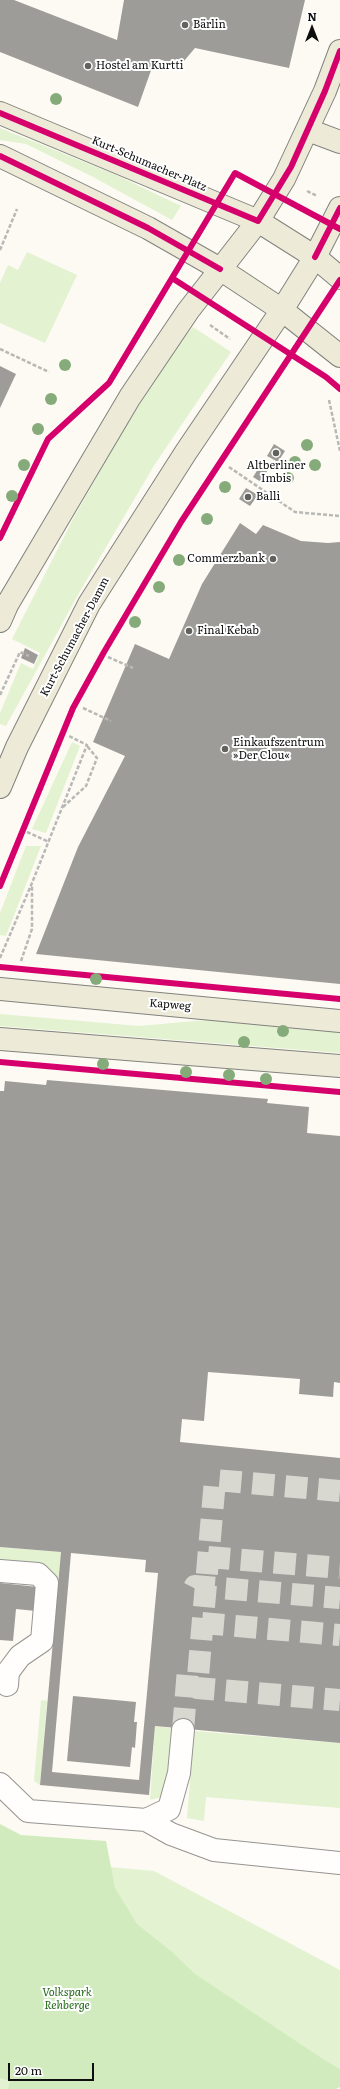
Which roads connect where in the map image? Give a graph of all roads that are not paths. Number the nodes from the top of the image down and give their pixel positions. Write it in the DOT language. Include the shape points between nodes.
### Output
graph roads {
  1 [pos="340,51"];
  2 [pos="0,113"];
  3 [pos="308,130"];
  4 [pos="340,142"];
  5 [pos="0,156"];
  6 [pos="340,208"];
  7 [pos="258,221"];
  8 [pos="315,256"];
  9 [pos="220,269"];
  10 [pos="340,278"];
  11 [pos="282,310"];
  12 [pos="340,356"];
  13 [pos="0,621"];
  14 [pos="0,787"];
  15 [pos="0,989"];
  16 [pos="340,1021"];
  17 [pos="0,1038"];
  18 [pos="340,1066"];
  19 [pos="0,1571"];
  20 [pos="7,1684"];
  21 [pos="183,1730"];
  22 [pos="0,1784"];
  23 [pos="146,1820"];
  24 [pos="340,1863"];
  1 -- 3 [label="main road"];
  2 -- 7 [label="main road, Kurt-Schumacher-Platz"];
  3 -- 4 [label="main road"];
  3 -- 7 [label="main road" via="291,167"];
  5 -- 9 [label="main road" via="148,228"];
  6 -- 8 [label="main road"];
  7 -- 8 [label="main road, Kurt-Schumacher-Platz"];
  7 -- 9 [label="main road"];
  8 -- 10 [label="main road, Kurt-Schumacher-Platz"];
  8 -- 11 [label="main road"];
  9 -- 11 [label="main road"];
  9 -- 13 [label="main road" via="188,311 130,397 14,592"];
  11 -- 12 [label="main road"];
  11 -- 14 [label="main road, Kurt-Schumacher-Damm" via="186,452 90,604 17,747"];
  15 -- 16 [label="main road, Kapweg"];
  17 -- 18 [label="main road"];
  19 -- 20 [label="lane" via="38,1574 47,1583 42,1641 20,1656 8,1672"];
  21 -- 23 [label="lane" via="179,1774 169,1809"];
  22 -- 23 [label="lane" via="28,1811"];
  23 -- 24 [label="lane" via="171,1834 214,1850"];
}
